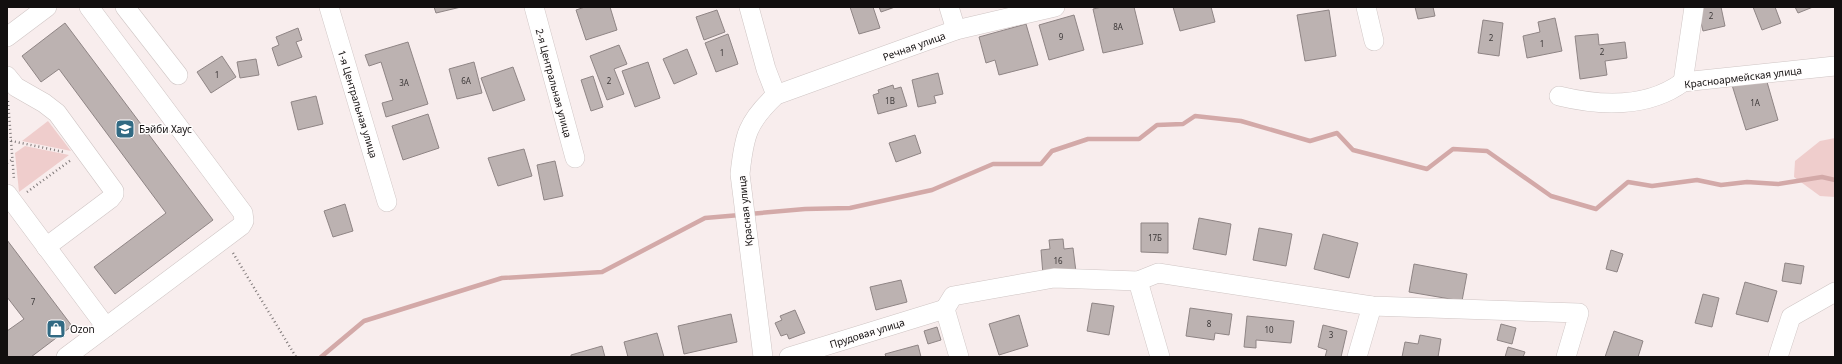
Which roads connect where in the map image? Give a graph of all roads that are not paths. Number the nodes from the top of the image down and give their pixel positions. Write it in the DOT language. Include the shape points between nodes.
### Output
graph roads {
  1 [pos="47,7"];
  2 [pos="89,7"];
  3 [pos="125,7"];
  4 [pos="329,7"];
  5 [pos="534,7"];
  6 [pos="749,7"];
  7 [pos="949,7"];
  8 [pos="1055,7"];
  9 [pos="1366,7"];
  10 [pos="1694,7"];
  11 [pos="956,30"];
  12 [pos="7,37"];
  13 [pos="1374,41"];
  14 [pos="1835,66"];
  15 [pos="178,75"];
  16 [pos="1683,82"];
  17 [pos="9,86"];
  18 [pos="776,95"];
  19 [pos="1559,96"];
  20 [pos="575,158"];
  21 [pos="13,200"];
  22 [pos="387,202"];
  23 [pos="46,247"];
  24 [pos="1138,281"];
  25 [pos="1835,292"];
  26 [pos="1372,306"];
  27 [pos="945,309"];
  28 [pos="106,327"];
  29 [pos="66,357"];
  30 [pos="763,357"];
  31 [pos="789,357"];
  32 [pos="959,357"];
  33 [pos="1160,357"];
  34 [pos="1357,357"];
  35 [pos="1566,357"];
  36 [pos="1778,357"];
  1 -- 12 [label="street"];
  2 -- 28 [label="street" via="243,213 244,218 242,226"];
  3 -- 15 [label="street"];
  4 -- 22 [label="street, 1-я Центральная улица"];
  5 -- 20 [label="street, 2-я Центральная улица"];
  6 -- 18 [label="street"];
  7 -- 11 [label="street"];
  8 -- 11 [label="street, Речная улица"];
  9 -- 13 [label="street"];
  10 -- 16 [label="street"];
  11 -- 18 [label="street, Речная улица"];
  14 -- 16 [label="street, Красноармейская улица"];
  16 -- 19 [label="street, Красноармейская улица" via="1672,90 1628,102 1582,102"];
  17 -- 23 [label="street" via="44,102 57,113 84,156 114,191 113,197"];
  18 -- 30 [label="street, Красная улица" via="759,110 749,128 743,147 740,174"];
  21 -- 23 [label="street"];
  23 -- 28 [label="street"];
  24 -- 26 [label="street" via="1158,273"];
  24 -- 27 [label="street" via="1054,278 953,296"];
  24 -- 33 [label="street"];
  25 -- 36 [label="street" via="1791,317"];
  26 -- 34 [label="street"];
  26 -- 35 [label="street" via="1579,313"];
  27 -- 31 [label="street, Прудовая улица"];
  27 -- 32 [label="street"];
  28 -- 29 [label="street"];
}
